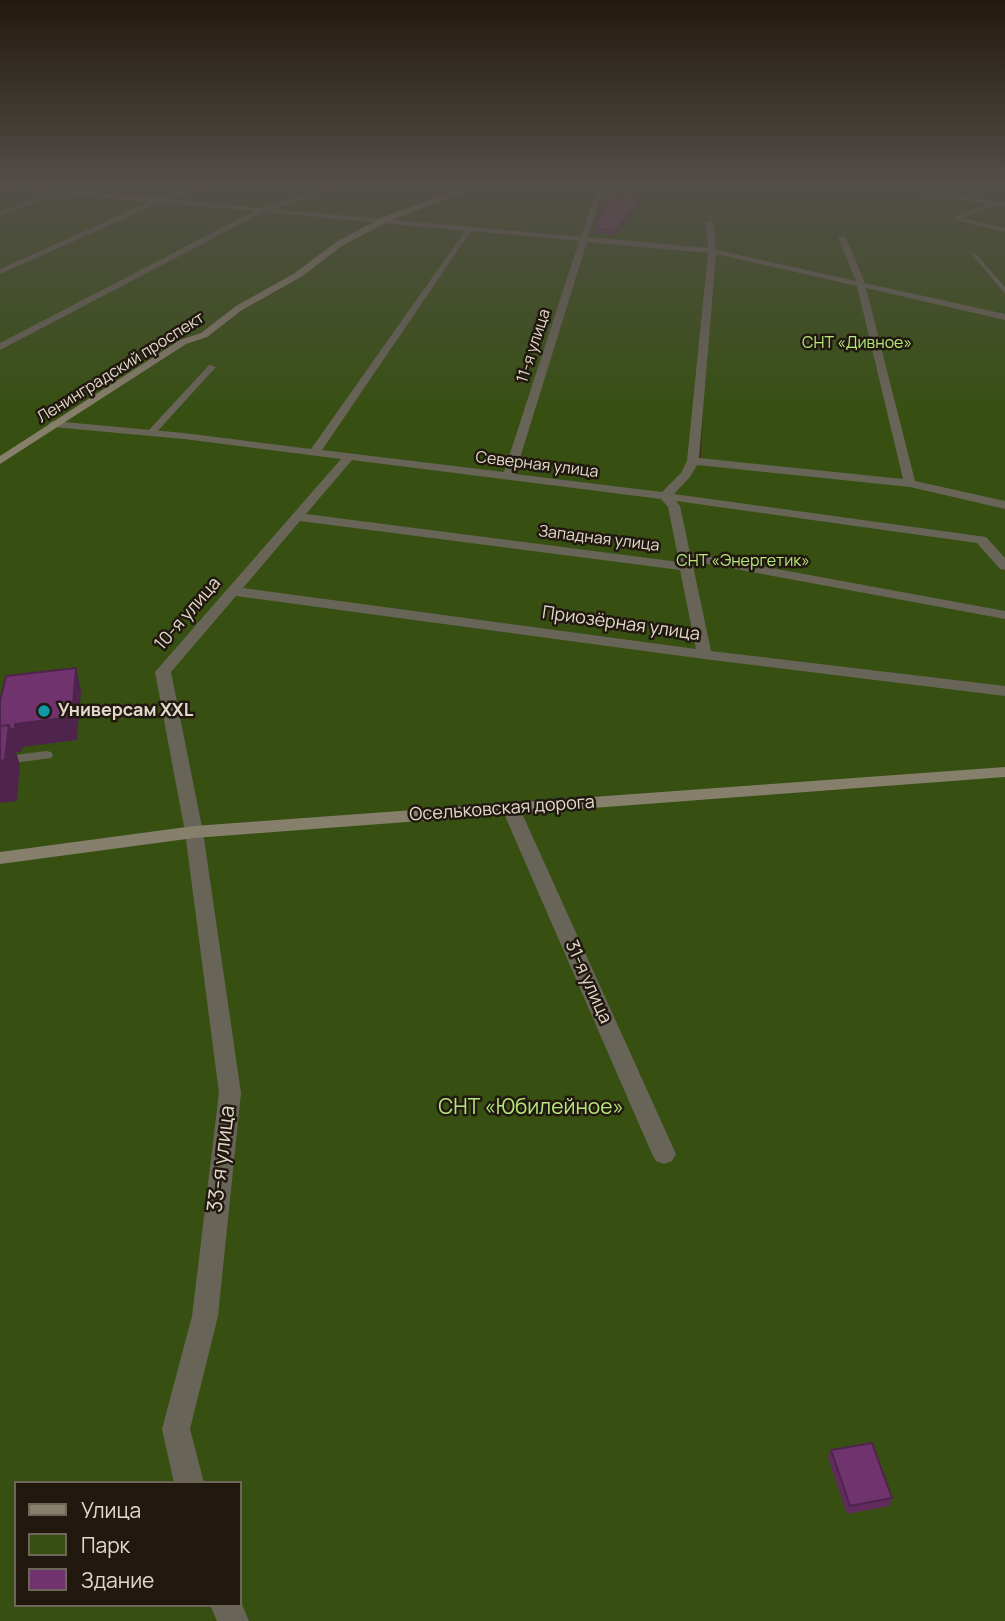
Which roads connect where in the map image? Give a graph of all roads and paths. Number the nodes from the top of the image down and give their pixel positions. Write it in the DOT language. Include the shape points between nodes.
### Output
graph roads {
  1 [pos="25,261"];
  2 [pos="165,261"];
  3 [pos="317,261"];
  4 [pos="447,261"];
  5 [pos="578,261"];
  6 [pos="711,261"];
  7 [pos="756,261"];
  8 [pos="851,261"];
  9 [pos="978,261"];
  10 [pos="0,272"];
  11 [pos="861,284"];
  12 [pos="1005,292"];
  13 [pos="1005,317"];
  14 [pos="0,347"];
  15 [pos="212,367"];
  16 [pos="53,424"];
  17 [pos="151,433"];
  18 [pos="313,454"];
  19 [pos="348,458"];
  20 [pos="0,461"];
  21 [pos="693,461"];
  22 [pos="508,477"];
  23 [pos="910,483"];
  24 [pos="666,496"];
  25 [pos="1005,505"];
  26 [pos="297,517"];
  27 [pos="685,561"];
  28 [pos="1005,566"];
  29 [pos="233,591"];
  30 [pos="1005,615"];
  31 [pos="704,655"];
  32 [pos="1005,691"];
  33 [pos="46,755"];
  34 [pos="0,761"];
  35 [pos="1005,772"];
  36 [pos="511,809"];
  37 [pos="194,832"];
  38 [pos="0,858"];
  39 [pos="664,1154"];
  40 [pos="189,1481"];
  1 -- 10 [label="street"];
  2 -- 14 [label="street"];
  3 -- 16 [label="street, Ленинградский проспект" via="204,335 183,342"];
  4 -- 18 [label="street"];
  5 -- 22 [label="street, 11-я улица"];
  6 -- 21 [label="street"];
  7 -- 11 [label="street"];
  8 -- 11 [label="street"];
  9 -- 12 [label="lane"];
  11 -- 13 [label="street"];
  11 -- 23 [label="street"];
  15 -- 17 [label="lane"];
  16 -- 17 [label="street, Северная улица"];
  16 -- 20 [label="street, Ленинградский проспект"];
  17 -- 18 [label="street, Северная улица"];
  18 -- 19 [label="street, Северная улица"];
  19 -- 22 [label="street, Северная улица"];
  19 -- 26 [label="street, 10-я улица"];
  21 -- 23 [label="street"];
  21 -- 24 [label="street"];
  22 -- 24 [label="street, Северная улица"];
  23 -- 25 [label="street"];
  24 -- 27 [label="street" via="674,506"];
  24 -- 28 [label="street, Северная улица" via="981,540"];
  26 -- 27 [label="street, Западная улица"];
  26 -- 29 [label="street, 10-я улица"];
  27 -- 30 [label="street, Западная улица"];
  27 -- 31 [label="street"];
  29 -- 31 [label="street, Приозёрная улица"];
  29 -- 37 [label="street, 10-я улица" via="163,672"];
  31 -- 32 [label="street, Приозёрная улица"];
  33 -- 34 [label="lane"];
  35 -- 36 [label="street, Осельковская дорога"];
  36 -- 37 [label="street, Осельковская дорога"];
  36 -- 39 [label="street, 31-я улица"];
  37 -- 38 [label="street, Осельковская дорога"];
  37 -- 40 [label="street, 33-я улица" via="230,1093 205,1316 176,1429"];
}
